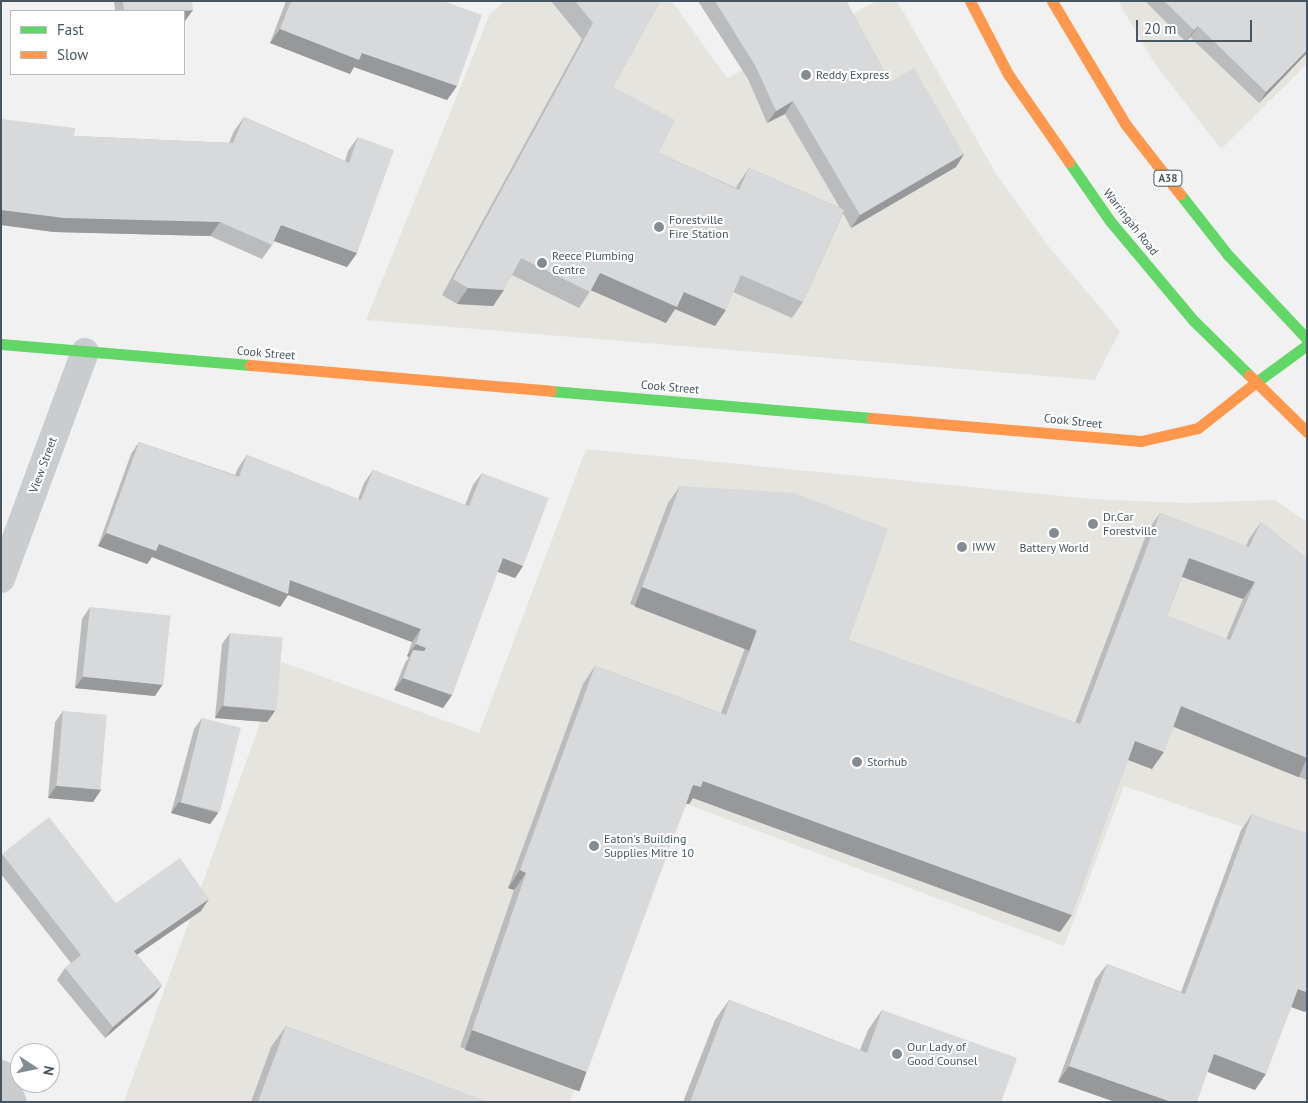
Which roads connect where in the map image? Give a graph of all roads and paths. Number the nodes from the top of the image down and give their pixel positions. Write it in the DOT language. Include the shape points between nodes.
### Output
graph roads {
  1 [pos="970,1"];
  2 [pos="1052,1"];
  3 [pos="1307,339"];
  4 [pos="1,344"];
  5 [pos="1307,345"];
  6 [pos="85,352"];
  7 [pos="1255,383"];
  8 [pos="1307,432"];
  9 [pos="1,579"];
  10 [pos="1,1074"];
  11 [pos="13,1102"];
  1 -- 7 [label="main road, Warringah Road" via="1008,74 1110,221"];
  2 -- 3 [label="main road, A38" via="1126,125 1228,255"];
  4 -- 6 [label="main road, Cook Street"];
  5 -- 7 [label="main road, Cook Street"];
  6 -- 7 [label="main road, Cook Street" via="1141,441 1198,428"];
  6 -- 9 [label="street, View Street"];
  7 -- 8 [label="main road, Warringah Road"];
  10 -- 11 [label="street"];
}
